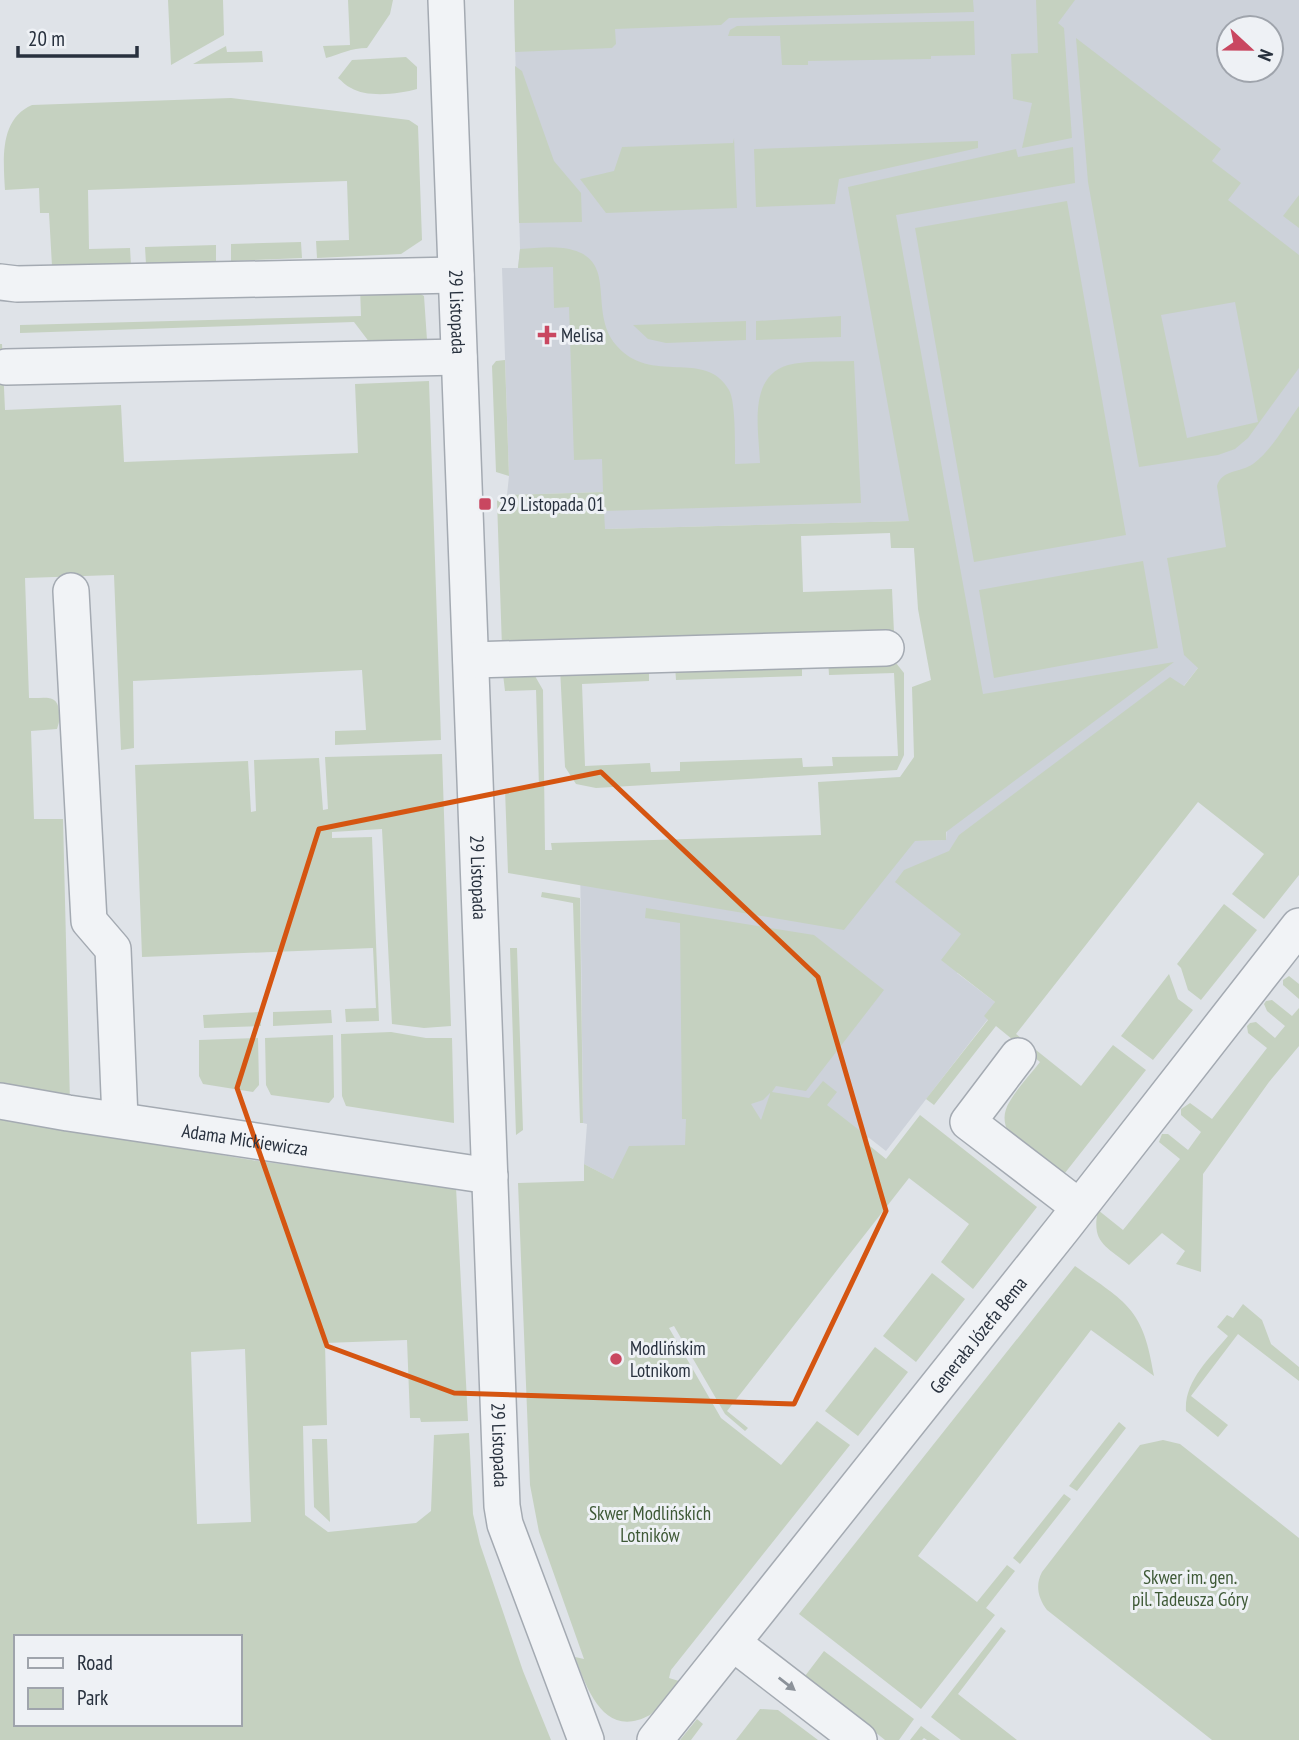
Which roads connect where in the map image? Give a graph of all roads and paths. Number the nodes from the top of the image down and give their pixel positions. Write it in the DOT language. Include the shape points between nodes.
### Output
graph roads {
  1 [pos="446,0"];
  2 [pos="456,275"];
  3 [pos="0,282"];
  4 [pos="459,357"];
  5 [pos="6,367"];
  6 [pos="71,592"];
  7 [pos="886,648"];
  8 [pos="471,660"];
  9 [pos="1299,926"];
  10 [pos="1018,1056"];
  11 [pos="0,1101"];
  12 [pos="120,1119"];
  13 [pos="490,1176"];
  14 [pos="1079,1207"];
  15 [pos="733,1643"];
  16 [pos="586,1740"];
  17 [pos="655,1740"];
  18 [pos="859,1740"];
  1 -- 2 [label="street, 29 Listopada"];
  2 -- 3 [label="street"];
  2 -- 4 [label="street, 29 Listopada"];
  4 -- 5 [label="street"];
  4 -- 8 [label="street, 29 Listopada"];
  6 -- 12 [label="street" via="89,921 113,949"];
  7 -- 8 [label="street"];
  8 -- 13 [label="street, 29 Listopada"];
  9 -- 14 [label="street, Generała Józefa Bema"];
  10 -- 14 [label="street" via="968,1122"];
  11 -- 12 [label="street, Adama Mickiewicza"];
  12 -- 13 [label="street, Adama Mickiewicza"];
  13 -- 16 [label="street, 29 Listopada" via="502,1506"];
  14 -- 15 [label="street, Generała Józefa Bema"];
  15 -- 17 [label="street, Generała Józefa Bema"];
  15 -- 18 [label="street, one-way"];
}
